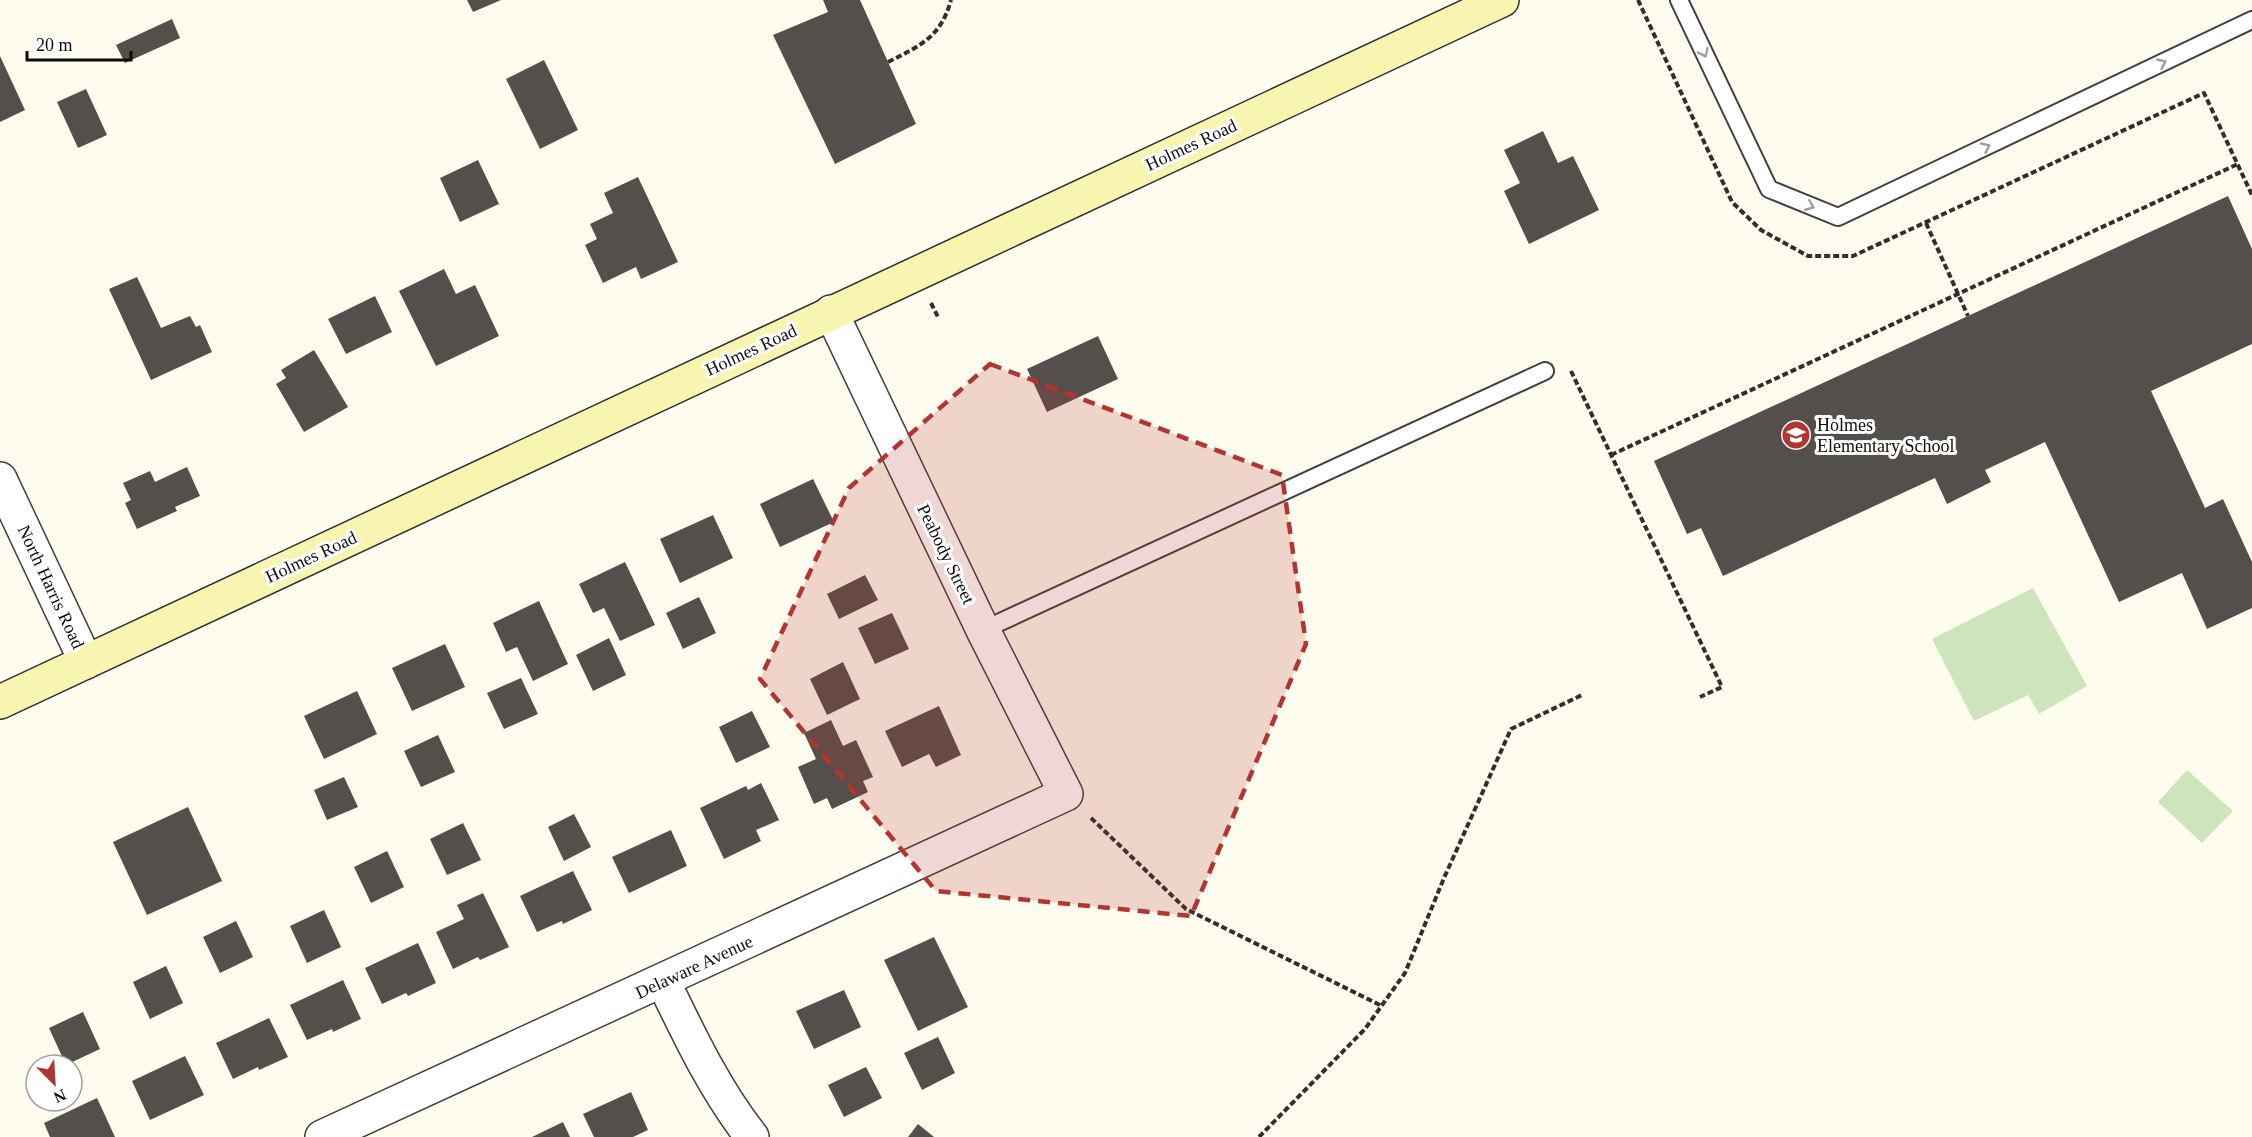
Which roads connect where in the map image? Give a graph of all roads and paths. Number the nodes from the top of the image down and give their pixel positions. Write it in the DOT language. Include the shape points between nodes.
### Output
graph roads {
  1 [pos="951,0"];
  2 [pos="1502,0"];
  3 [pos="1679,0"];
  4 [pos="2252,20"];
  5 [pos="888,62"];
  6 [pos="2238,164"];
  7 [pos="1926,223"];
  8 [pos="1958,294"];
  9 [pos="928,297"];
  10 [pos="831,312"];
  11 [pos="1968,316"];
  12 [pos="939,319"];
  13 [pos="1566,361"];
  14 [pos="1545,370"];
  15 [pos="1611,455"];
  16 [pos="0,479"];
  17 [pos="983,630"];
  18 [pos="86,662"];
  19 [pos="1582,695"];
  20 [pos="1700,697"];
  21 [pos="0,702"];
  22 [pos="1066,794"];
  23 [pos="663,981"];
  24 [pos="1382,1006"];
  25 [pos="322,1137"];
  26 [pos="752,1137"];
  27 [pos="1258,1137"];
  1 -- 5 [label="path" via="946,17 930,39"];
  2 -- 10 [label="main road, Holmes Road"];
  3 -- 4 [label="lane, one-way" via="1769,189 1838,217"];
  6 -- 8 [label="path"];
  7 -- 8 [label="path"];
  8 -- 11 [label="path"];
  8 -- 15 [label="path"];
  9 -- 12 [label="path"];
  10 -- 17 [label="street, Peabody Street"];
  10 -- 18 [label="main road, Holmes Road"];
  13 -- 15 [label="path"];
  14 -- 17 [label="lane"];
  15 -- 20 [label="path" via="1722,687"];
  16 -- 18 [label="street, North Harris Road"];
  17 -- 22 [label="street, Peabody Street"];
  18 -- 21 [label="main road, Holmes Road"];
  19 -- 24 [label="path" via="1511,729 1405,973"];
  22 -- 23 [label="street, Delaware Avenue"];
  22 -- 24 [label="path" via="1186,909"];
  23 -- 25 [label="street, Delaware Avenue"];
  23 -- 26 [label="street" via="733,1112"];
  24 -- 27 [label="path" via="1365,1029"];
}
